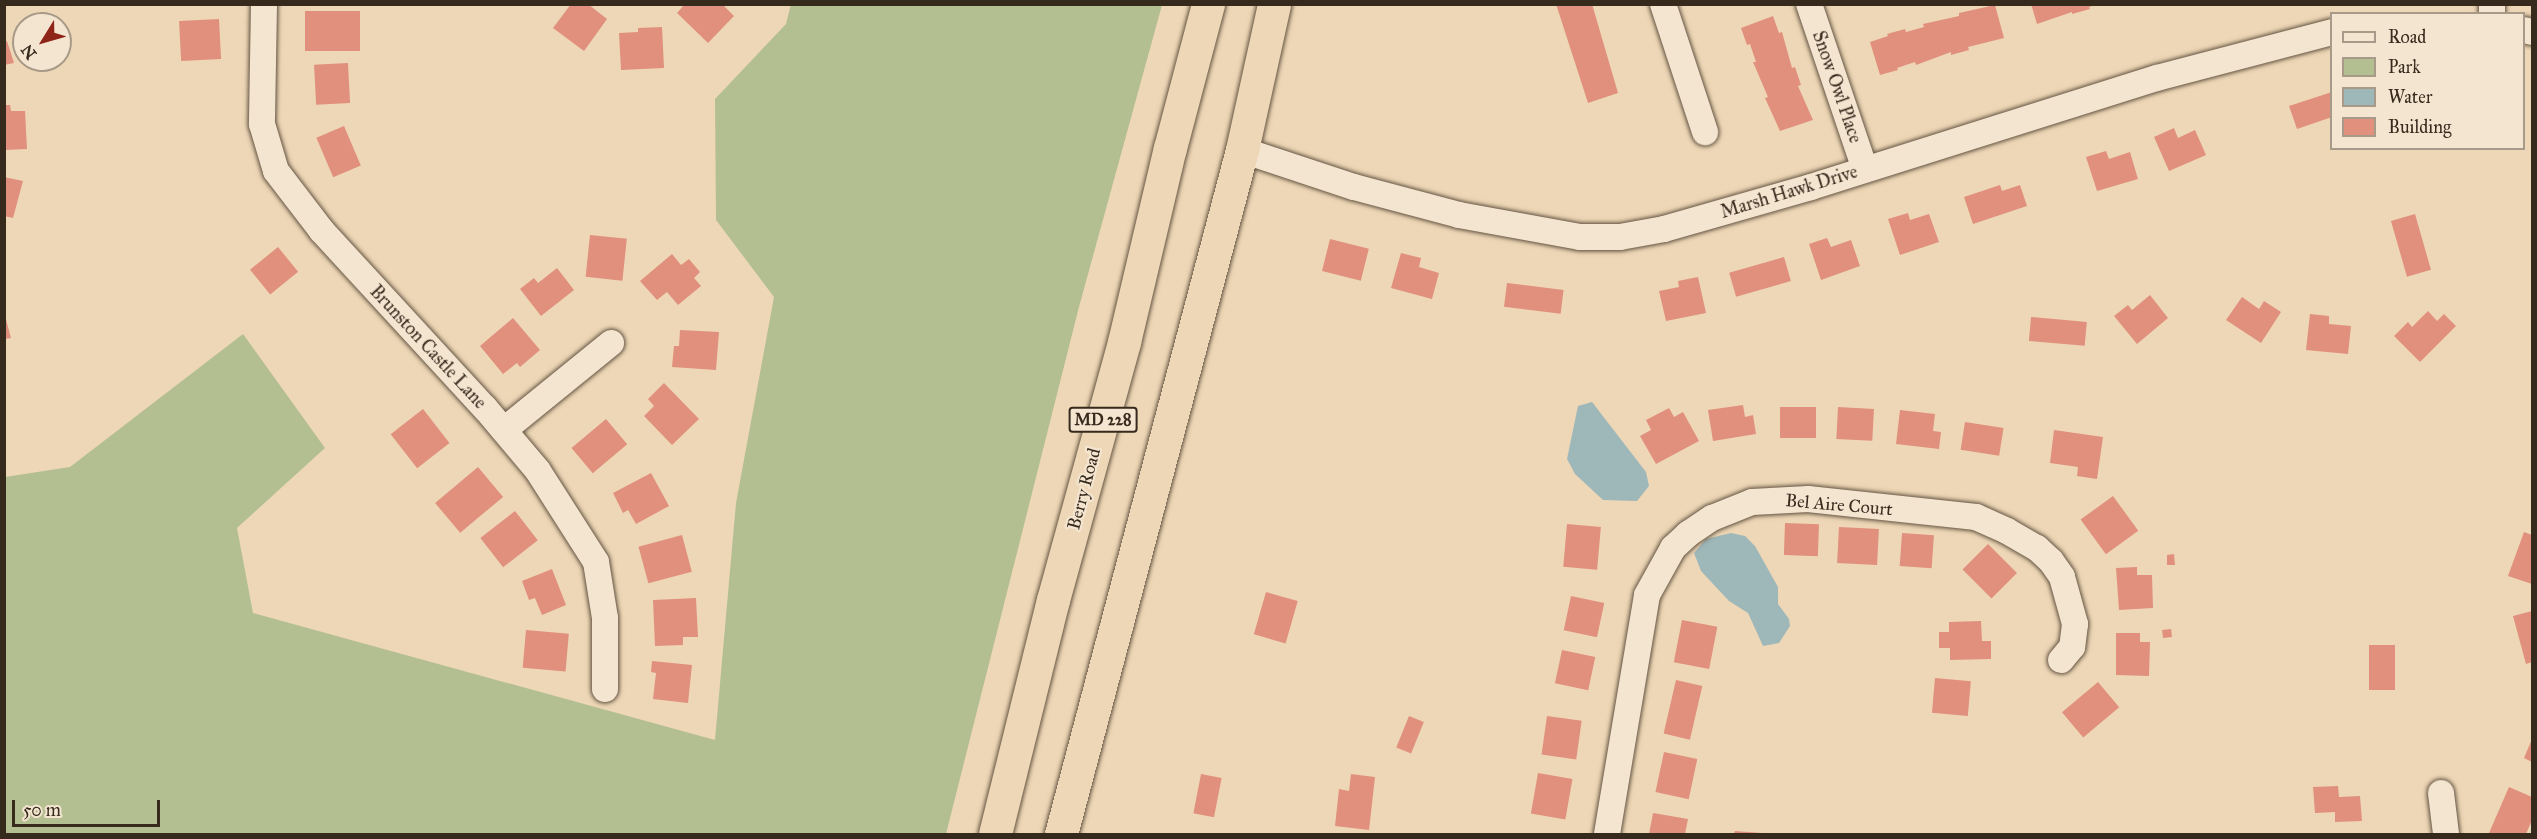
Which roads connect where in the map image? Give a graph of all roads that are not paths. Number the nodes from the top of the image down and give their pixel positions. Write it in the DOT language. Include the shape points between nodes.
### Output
graph roads {
  1 [pos="264,4"];
  2 [pos="1208,4"];
  3 [pos="1274,4"];
  4 [pos="1663,4"];
  5 [pos="1809,4"];
  6 [pos="2330,32"];
  7 [pos="1705,132"];
  8 [pos="1242,150"];
  9 [pos="1865,169"];
  10 [pos="611,343"];
  11 [pos="504,430"];
  12 [pos="2061,660"];
  13 [pos="604,689"];
  14 [pos="2441,793"];
  15 [pos="995,834"];
  16 [pos="1061,834"];
  17 [pos="1607,834"];
  18 [pos="2446,834"];
  1 -- 11 [label="street, Brunston Castle Lane" via="262,124 276,171 322,231"];
  2 -- 15 [label="highway, Berry Road / MD 228"];
  3 -- 8 [label="highway"];
  4 -- 7 [label="street"];
  5 -- 9 [label="street, Snow Owl Place"];
  6 -- 9 [label="street, Marsh Hawk Drive" via="2157,78"];
  8 -- 9 [label="street, Marsh Hawk Drive" via="1354,187 1458,215 1580,237 1620,237 1664,229"];
  8 -- 16 [label="highway"];
  10 -- 11 [label="street"];
  11 -- 13 [label="street, Brunston Castle Lane" via="538,471 596,562 605,618"];
  12 -- 17 [label="street, Bel Aire Court" via="2072,647 2075,624 2062,577 2037,548 2007,531 1976,518 1808,499 1752,502 1712,518 1688,534 1673,548 1647,595"];
  14 -- 18 [label="street"];
}
